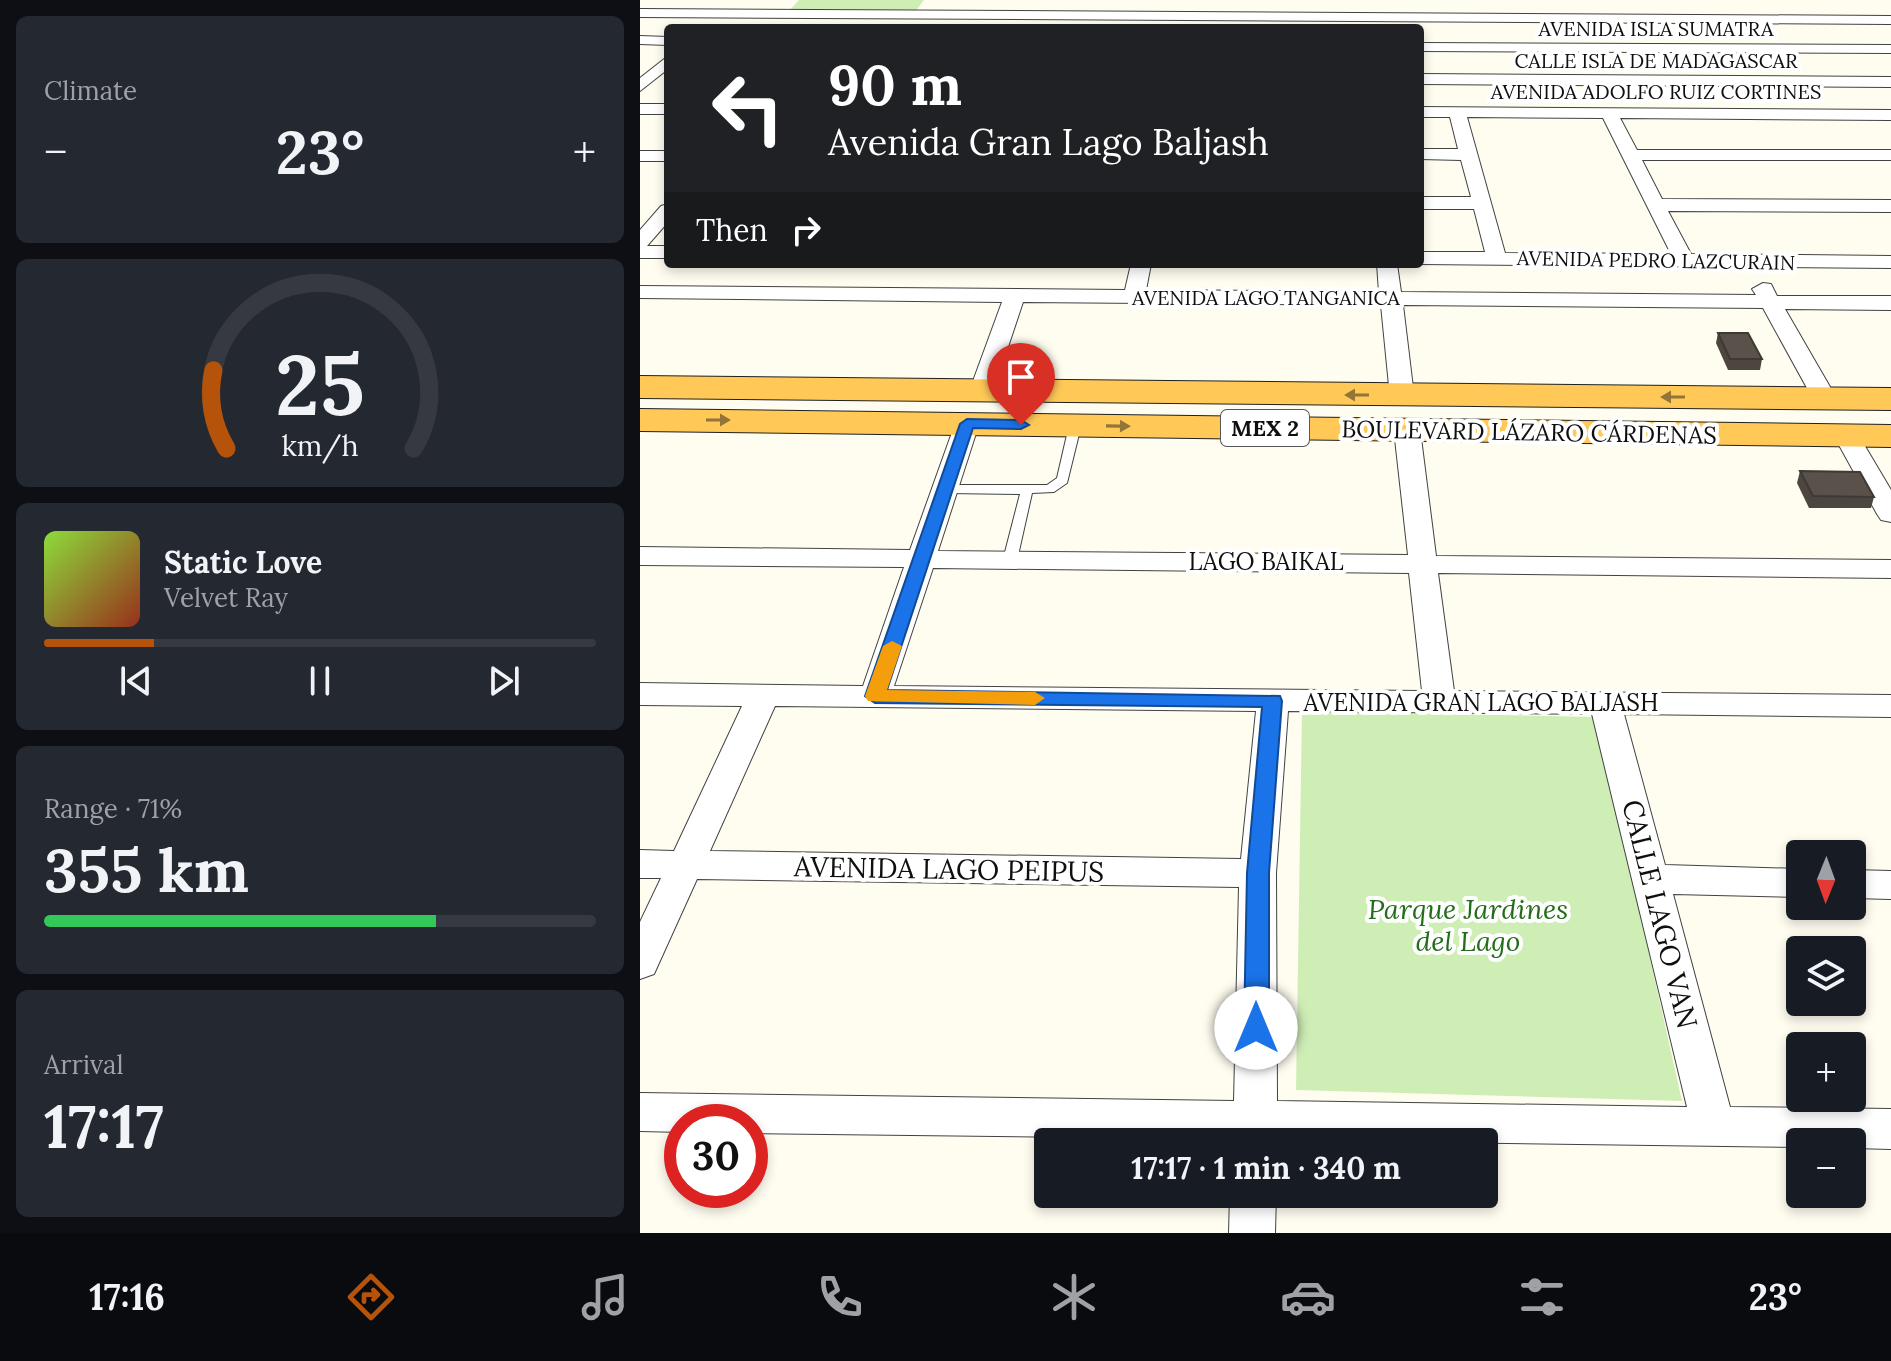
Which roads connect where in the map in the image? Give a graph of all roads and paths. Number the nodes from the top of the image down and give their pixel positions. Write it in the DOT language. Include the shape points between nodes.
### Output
graph roads {
  1 [pos="784,0"];
  2 [pos="934,0"];
  3 [pos="1213,0"];
  4 [pos="1308,0"];
  5 [pos="1567,0"];
  6 [pos="1695,0"];
  7 [pos="640,13"];
  8 [pos="719,14"];
  9 [pos="770,14"];
  10 [pos="924,15"];
  11 [pos="1576,18"];
  12 [pos="1711,19"];
  13 [pos="1891,20"];
  14 [pos="970,21"];
  15 [pos="1210,22"];
  16 [pos="1308,22"];
  17 [pos="708,24"];
  18 [pos="640,40"];
  19 [pos="664,41"];
  20 [pos="1424,47"];
  21 [pos="1593,47"];
  22 [pos="1735,48"];
  23 [pos="1891,49"];
  24 [pos="658,68"];
  25 [pos="1424,79"];
  26 [pos="1891,82"];
  27 [pos="640,86"];
  28 [pos="640,109"];
  29 [pos="664,109"];
  30 [pos="1424,112"];
  31 [pos="1457,112"];
  32 [pos="1609,113"];
  33 [pos="1891,115"];
  34 [pos="1424,154"];
  35 [pos="1470,155"];
  36 [pos="1630,155"];
  37 [pos="1891,155"];
  38 [pos="640,156"];
  39 [pos="664,156"];
  40 [pos="1424,203"];
  41 [pos="1482,203"];
  42 [pos="1655,205"];
  43 [pos="1891,206"];
  44 [pos="655,218"];
  45 [pos="640,242"];
  46 [pos="640,252"];
  47 [pos="664,252"];
  48 [pos="1424,258"];
  49 [pos="1497,259"];
  50 [pos="1684,260"];
  51 [pos="1746,261"];
  52 [pos="1891,262"];
  53 [pos="1140,268"];
  54 [pos="1387,268"];
  55 [pos="640,292"];
  56 [pos="1015,295"];
  57 [pos="1134,296"];
  58 [pos="1391,298"];
  59 [pos="1771,302"];
  60 [pos="1891,303"];
  61 [pos="640,387"];
  62 [pos="934,391"];
  63 [pos="1737,398"];
  64 [pos="1819,399"];
  65 [pos="1891,399"];
  66 [pos="974,408"];
  67 [pos="1404,413"];
  68 [pos="640,420"];
  69 [pos="758,420"];
  70 [pos="1075,426"];
  71 [pos="1720,434"];
  72 [pos="1833,435"];
  73 [pos="1891,436"];
  74 [pos="946,489"];
  75 [pos="1027,490"];
  76 [pos="1891,514"];
  77 [pos="640,556"];
  78 [pos="923,559"];
  79 [pos="1010,560"];
  80 [pos="1422,562"];
  81 [pos="1891,569"];
  82 [pos="640,694"];
  83 [pos="763,696"];
  84 [pos="875,696"];
  85 [pos="1273,701"];
  86 [pos="1439,701"];
  87 [pos="1605,702"];
  88 [pos="1891,706"];
  89 [pos="640,864"];
  90 [pos="684,865"];
  91 [pos="1258,873"];
  92 [pos="1651,879"];
  93 [pos="1786,883"];
  94 [pos="1866,884"];
  95 [pos="1891,885"];
  96 [pos="640,963"];
  97 [pos="640,1112"];
  98 [pos="1714,1127"];
  99 [pos="1158,1128"];
  100 [pos="1255,1128"];
  101 [pos="1498,1129"];
  102 [pos="1891,1129"];
  103 [pos="1253,1208"];
  104 [pos="1252,1233"];
  1 -- 9 [label="street"];
  2 -- 10 [label="street"];
  3 -- 15 [label="street"];
  4 -- 16 [label="street"];
  5 -- 11 [label="street"];
  6 -- 12 [label="street"];
  7 -- 8 [label="street"];
  8 -- 9 [label="street"];
  8 -- 17 [label="street"];
  9 -- 10 [label="street"];
  10 -- 14 [label="street"];
  11 -- 12 [label="street"];
  11 -- 16 [label="street"];
  11 -- 21 [label="street"];
  12 -- 13 [label="street"];
  12 -- 22 [label="street"];
  14 -- 15 [label="street"];
  15 -- 16 [label="street"];
  18 -- 19 [label="street"];
  20 -- 21 [label="street, AVENIDA ISLA SUMATRA"];
  21 -- 22 [label="street, AVENIDA ISLA SUMATRA"];
  22 -- 23 [label="street, AVENIDA ISLA SUMATRA"];
  24 -- 27 [label="street"];
  25 -- 26 [label="street, CALLE ISLA DE MADAGASCAR"];
  28 -- 29 [label="street"];
  30 -- 31 [label="street, AVENIDA ADOLFO RUIZ CORTINES"];
  31 -- 32 [label="street, AVENIDA ADOLFO RUIZ CORTINES"];
  31 -- 35 [label="street"];
  32 -- 33 [label="street, AVENIDA ADOLFO RUIZ CORTINES"];
  32 -- 36 [label="street"];
  34 -- 35 [label="street"];
  35 -- 41 [label="street"];
  36 -- 37 [label="street"];
  36 -- 42 [label="street"];
  38 -- 39 [label="street"];
  40 -- 41 [label="street"];
  41 -- 49 [label="street"];
  42 -- 43 [label="street"];
  42 -- 50 [label="street"];
  44 -- 45 [label="street"];
  46 -- 47 [label="street"];
  48 -- 49 [label="street, AVENIDA PEDRO LAZCURAIN"];
  49 -- 50 [label="street, AVENIDA PEDRO LAZCURAIN"];
  50 -- 51 [label="street, AVENIDA PEDRO LAZCURAIN"];
  51 -- 52 [label="street, AVENIDA PEDRO LAZCURAIN"];
  51 -- 59 [label="street"];
  53 -- 57 [label="street"];
  54 -- 58 [label="street"];
  55 -- 56 [label="street, AVENIDA LAGO TANGANICA"];
  56 -- 57 [label="street, AVENIDA LAGO TANGANICA"];
  56 -- 66 [label="street"];
  57 -- 58 [label="street, AVENIDA LAGO TANGANICA"];
  58 -- 59 [label="street, AVENIDA LAGO TANGANICA"];
  58 -- 67 [label="street"];
  59 -- 60 [label="street, AVENIDA LAGO TANGANICA"];
  59 -- 64 [label="street"];
  61 -- 62 [label="highway, BOULEVARD LÁZARO CÁRDENAS / MEX 2"];
  62 -- 66 [label="highway, BOULEVARD LÁZARO CÁRDENAS / MEX 2"];
  62 -- 69 [label="highway" via="778,402"];
  63 -- 64 [label="highway, BOULEVARD LÁZARO CÁRDENAS / MEX 2"];
  63 -- 67 [label="highway, BOULEVARD LÁZARO CÁRDENAS / MEX 2, one-way"];
  63 -- 71 [label="highway" via="1745,414"];
  64 -- 65 [label="highway, BOULEVARD LÁZARO CÁRDENAS / MEX 2"];
  64 -- 72 [label="highway" via="1806,407 1805,415"];
  67 -- 66 [label="highway, BOULEVARD LÁZARO CÁRDENAS / MEX 2, one-way"];
  66 -- 69 [label="highway, BOULEVARD LÁZARO CÁRDENAS / MEX 2"];
  66 -- 70 [label="highway, BOULEVARD LÁZARO CÁRDENAS / MEX 2"];
  66 -- 74 [label="street"];
  70 -- 67 [label="highway, BOULEVARD LÁZARO CÁRDENAS / MEX 2, one-way"];
  67 -- 71 [label="highway, BOULEVARD LÁZARO CÁRDENAS / MEX 2"];
  67 -- 80 [label="street"];
  68 -- 69 [label="highway, BOULEVARD LÁZARO CÁRDENAS / MEX 2, one-way"];
  70 -- 75 [label="lane" via="1063,480 1050,489"];
  71 -- 72 [label="highway, BOULEVARD LÁZARO CÁRDENAS / MEX 2"];
  72 -- 73 [label="highway, BOULEVARD LÁZARO CÁRDENAS / MEX 2"];
  72 -- 76 [label="street"];
  74 -- 75 [label="lane"];
  74 -- 78 [label="street"];
  75 -- 79 [label="lane"];
  77 -- 78 [label="street, LAGO BAIKAL"];
  78 -- 79 [label="street, LAGO BAIKAL"];
  78 -- 84 [label="street"];
  79 -- 80 [label="street, LAGO BAIKAL"];
  80 -- 81 [label="street, LAGO BAIKAL"];
  80 -- 86 [label="street"];
  82 -- 83 [label="street, AVENIDA GRAN LAGO BALJASH"];
  83 -- 84 [label="street, AVENIDA GRAN LAGO BALJASH"];
  83 -- 90 [label="street"];
  84 -- 85 [label="street, AVENIDA GRAN LAGO BALJASH"];
  85 -- 86 [label="street, AVENIDA GRAN LAGO BALJASH"];
  85 -- 91 [label="street"];
  86 -- 87 [label="street, AVENIDA GRAN LAGO BALJASH"];
  87 -- 88 [label="street, AVENIDA GRAN LAGO BALJASH"];
  87 -- 92 [label="street, CALLE LAGO VAN"];
  89 -- 90 [label="street, AVENIDA LAGO PEIPUS"];
  90 -- 91 [label="street, AVENIDA LAGO PEIPUS"];
  90 -- 96 [label="street"];
  91 -- 100 [label="street"];
  92 -- 93 [label="street"];
  92 -- 98 [label="street, CALLE LAGO VAN"];
  94 -- 95 [label="street"];
  97 -- 99 [label="street"];
  98 -- 101 [label="street"];
  98 -- 102 [label="street"];
  103 -- 104 [label="street"];
}
